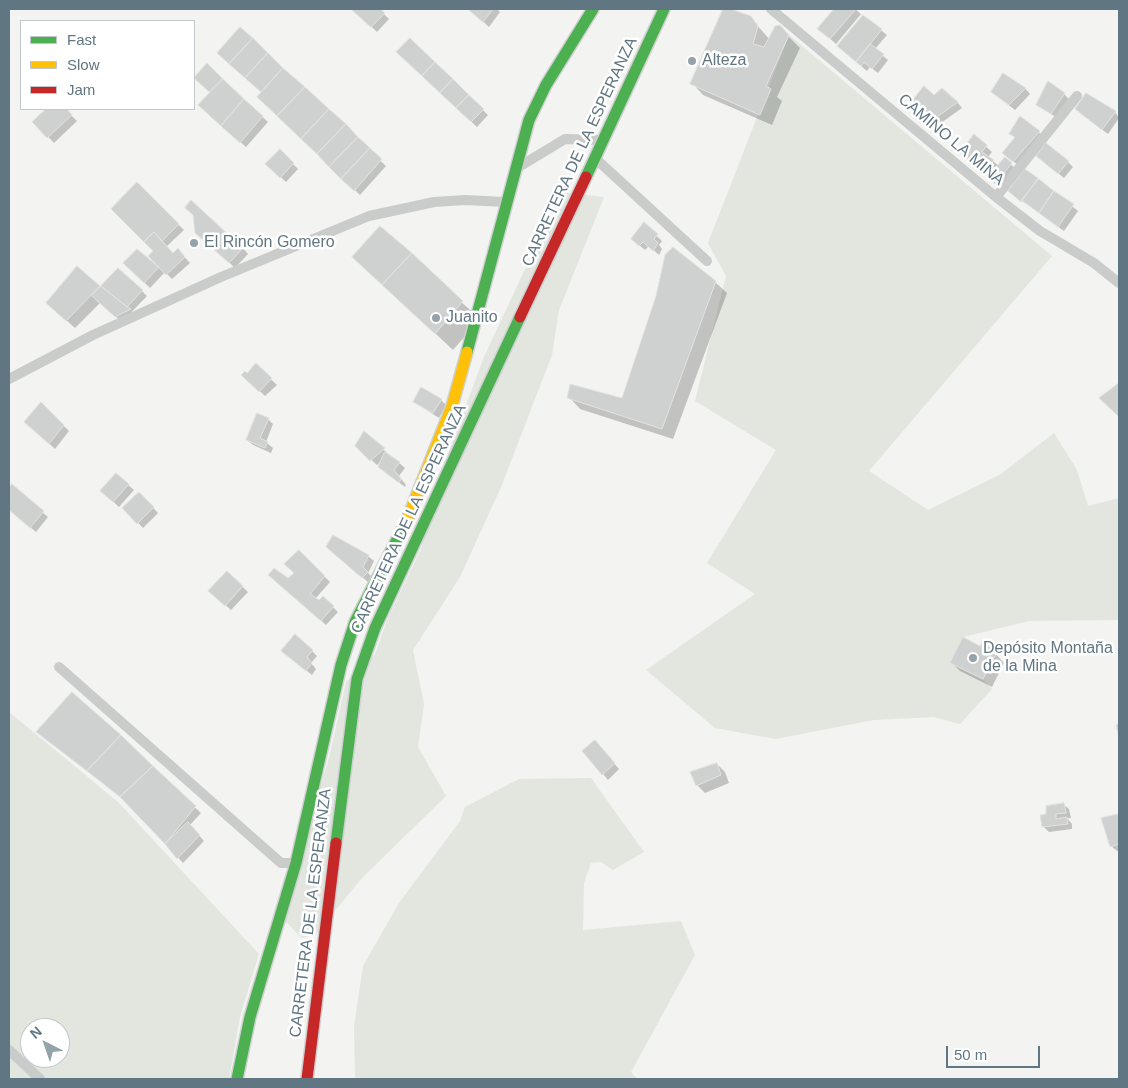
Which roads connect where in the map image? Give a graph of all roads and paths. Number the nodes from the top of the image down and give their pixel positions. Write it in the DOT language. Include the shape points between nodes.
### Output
graph roads {
  1 [pos="593,9"];
  2 [pos="664,9"];
  3 [pos="771,9"];
  4 [pos="1077,96"];
  5 [pos="604,140"];
  6 [pos="596,159"];
  7 [pos="516,168"];
  8 [pos="996,197"];
  9 [pos="505,202"];
  10 [pos="707,261"];
  11 [pos="1119,283"];
  12 [pos="9,379"];
  13 [pos="59,667"];
  14 [pos="296,863"];
  15 [pos="9,1050"];
  16 [pos="40,1079"];
  17 [pos="237,1079"];
  18 [pos="307,1079"];
  1 -- 7 [label="main road" via="546,85 529,120"];
  2 -- 5 [label="main road, CARRETERA DE LA ESPERANZA"];
  3 -- 8 [label="street, CAMINO LA MINA"];
  4 -- 8 [label="street"];
  5 -- 6 [label="main road, CARRETERA DE LA ESPERANZA"];
  5 -- 7 [label="street" via="565,139"];
  6 -- 10 [label="street"];
  6 -- 18 [label="main road, CARRETERA DE LA ESPERANZA" via="375,628 357,679"];
  7 -- 9 [label="main road"];
  8 -- 11 [label="street, CAMINO LA MINA" via="1040,231 1094,262"];
  9 -- 12 [label="street" via="434,202 369,216 221,277"];
  9 -- 14 [label="main road" via="482,301 452,406 406,523 355,622 340,665"];
  13 -- 14 [label="street" via="281,863"];
  14 -- 17 [label="main road" via="250,1017"];
  15 -- 16 [label="street"];
}
